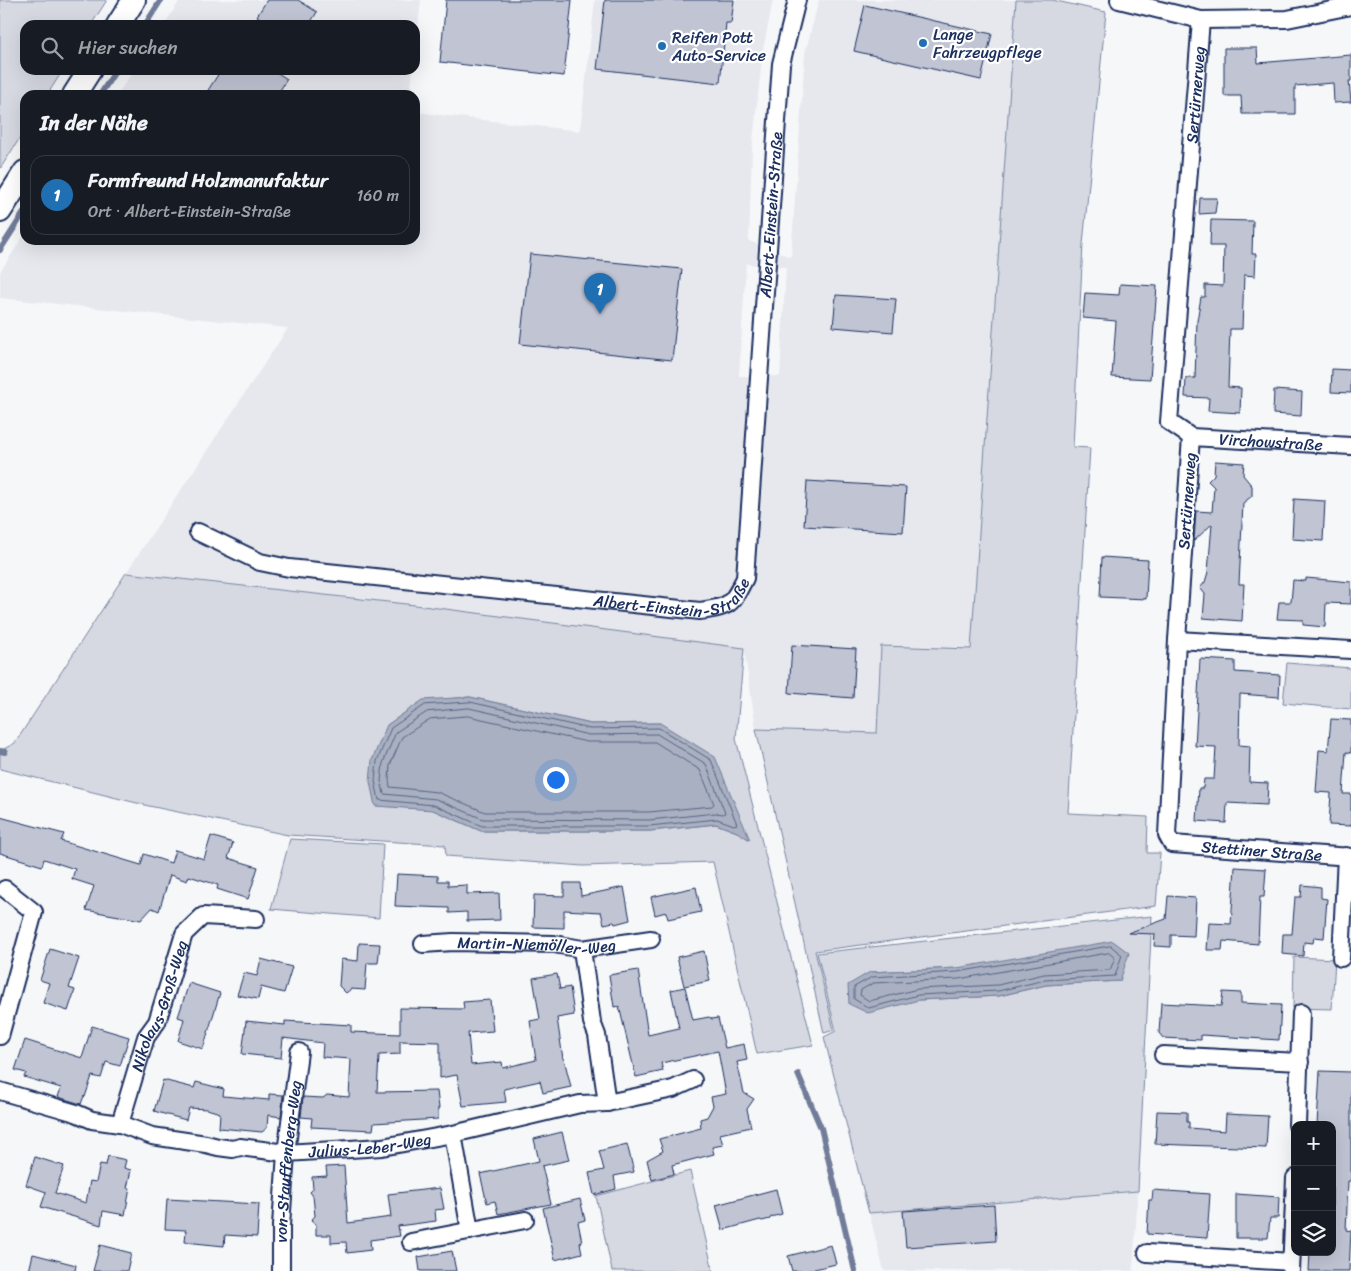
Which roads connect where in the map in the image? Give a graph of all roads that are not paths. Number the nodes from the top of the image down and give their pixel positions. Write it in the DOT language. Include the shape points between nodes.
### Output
graph roads {
  1 [pos="134,0"];
  2 [pos="797,0"];
  3 [pos="1119,0"];
  4 [pos="1351,6"];
  5 [pos="121,20"];
  6 [pos="1201,20"];
  7 [pos="87,75"];
  8 [pos="77,90"];
  9 [pos="20,180"];
  10 [pos="0,211"];
  11 [pos="1192,437"];
  12 [pos="1351,446"];
  13 [pos="198,532"];
  14 [pos="1177,640"];
  15 [pos="1351,650"];
  16 [pos="1172,844"];
  17 [pos="1349,857"];
  18 [pos="5,889"];
  19 [pos="256,919"];
  20 [pos="651,939"];
  21 [pos="423,944"];
  22 [pos="582,949"];
  23 [pos="1341,958"];
  24 [pos="1301,1013"];
  25 [pos="0,1036"];
  26 [pos="299,1052"];
  27 [pos="1163,1055"];
  28 [pos="1300,1062"];
  29 [pos="693,1080"];
  30 [pos="0,1091"];
  31 [pos="607,1103"];
  32 [pos="1297,1121"];
  33 [pos="120,1124"];
  34 [pos="452,1134"];
  35 [pos="286,1153"];
  36 [pos="1294,1211"];
  37 [pos="525,1220"];
  38 [pos="470,1231"];
  39 [pos="411,1242"];
  40 [pos="1147,1253"];
  41 [pos="1291,1266"];
  42 [pos="281,1271"];
  1 -- 5 [label="main road"];
  2 -- 13 [label="street, Albert-Einstein-Straße" via="781,64 745,578 734,601 724,607 700,612 289,568 260,562"];
  3 -- 6 [label="street"];
  4 -- 6 [label="street" via="1287,19"];
  6 -- 11 [label="street, Sertürnerweg" via="1169,422"];
  7 -- 8 [label="main road"];
  9 -- 10 [label="main road"];
  11 -- 12 [label="street, Virchowstraße"];
  11 -- 14 [label="street, Sertürnerweg"];
  14 -- 15 [label="street"];
  14 -- 16 [label="street, Sertürnerweg" via="1167,835"];
  16 -- 17 [label="street, Stettiner Straße"];
  17 -- 23 [label="street"];
  18 -- 25 [label="street" via="34,912"];
  19 -- 33 [label="street, Nikolaus-Groß-Weg" via="202,916 184,934 157,1022 146,1037"];
  20 -- 22 [label="street, Martin-Niemöller-Weg"];
  21 -- 22 [label="street, Martin-Niemöller-Weg" via="554,944"];
  22 -- 31 [label="street"];
  24 -- 28 [label="street"];
  26 -- 35 [label="street, von-Stauffenberg-Weg"];
  27 -- 28 [label="street"];
  28 -- 32 [label="street"];
  29 -- 31 [label="street, Julius-Leber-Weg" via="673,1089"];
  30 -- 33 [label="street" via="92,1120"];
  31 -- 34 [label="street, Julius-Leber-Weg" via="580,1104"];
  33 -- 35 [label="street" via="152,1136 218,1147"];
  34 -- 35 [label="street, Julius-Leber-Weg" via="382,1147"];
  34 -- 38 [label="street, Julius-Leber-Weg"];
  35 -- 42 [label="street, von-Stauffenberg-Weg"];
  36 -- 41 [label="street"];
  37 -- 38 [label="street"];
  38 -- 39 [label="street"];
  40 -- 41 [label="street"];
}
